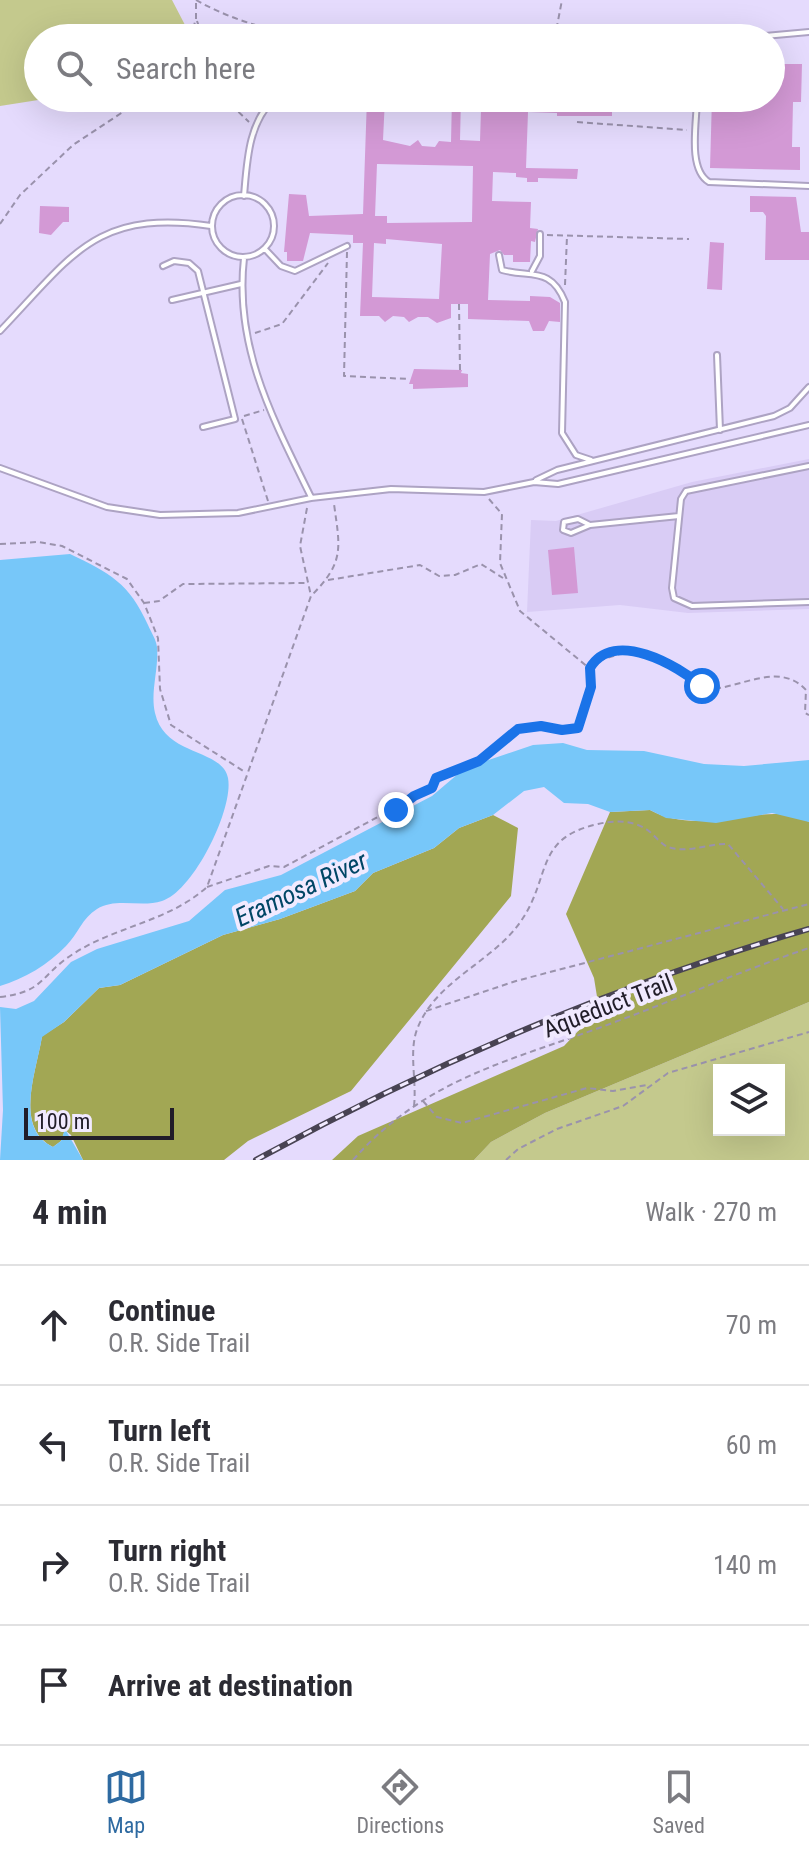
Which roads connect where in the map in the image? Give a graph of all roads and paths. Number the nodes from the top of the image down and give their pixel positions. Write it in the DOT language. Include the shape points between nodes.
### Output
graph roads {
  1 [pos="196,0"];
  2 [pos="562,0"];
  3 [pos="196,19"];
  4 [pos="194,24"];
  5 [pos="198,24"];
  6 [pos="251,24"];
  7 [pos="557,24"];
  8 [pos="809,32"];
  9 [pos="785,34"];
  10 [pos="123,112"];
  11 [pos="239,112"];
  12 [pos="266,112"];
  13 [pos="697,112"];
  14 [pos="577,122"];
  15 [pos="256,127"];
  16 [pos="690,130"];
  17 [pos="809,186"];
  18 [pos="244,196"];
  19 [pos="0,224"];
  20 [pos="211,226"];
  21 [pos="544,234"];
  22 [pos="567,235"];
  23 [pos="689,239"];
  24 [pos="347,246"];
  25 [pos="265,249"];
  26 [pos="499,255"];
  27 [pos="244,258"];
  28 [pos="327,263"];
  29 [pos="163,266"];
  30 [pos="532,271"];
  31 [pos="241,284"];
  32 [pos="203,293"];
  33 [pos="172,300"];
  34 [pos="565,302"];
  35 [pos="459,304"];
  36 [pos="0,331"];
  37 [pos="246,335"];
  38 [pos="717,355"];
  39 [pos="460,370"];
  40 [pos="409,379"];
  41 [pos="809,387"];
  42 [pos="267,409"];
  43 [pos="241,417"];
  44 [pos="235,419"];
  45 [pos="809,425"];
  46 [pos="203,427"];
  47 [pos="720,430"];
  48 [pos="593,461"];
  49 [pos="809,466"];
  50 [pos="0,468"];
  51 [pos="534,482"];
  52 [pos="484,492"];
  53 [pos="333,495"];
  54 [pos="309,498"];
  55 [pos="270,506"];
  56 [pos="679,516"];
  57 [pos="590,525"];
  58 [pos="0,544"];
  59 [pos="504,578"];
  60 [pos="327,580"];
  61 [pos="308,583"];
  62 [pos="311,596"];
  63 [pos="809,602"];
  64 [pos="144,603"];
  65 [pos="590,668"];
  66 [pos="809,715"];
  67 [pos="246,772"];
  68 [pos="207,887"];
  69 [pos="809,904"];
  70 [pos="783,909"];
  71 [pos="809,948"];
  72 [pos="0,997"];
  73 [pos="426,1012"];
  74 [pos="809,1032"];
  75 [pos="649,1084"];
  76 [pos="422,1101"];
  77 [pos="414,1106"];
  78 [pos="353,1160"];
  79 [pos="506,1160"];
  1 -- 3 [label="path"];
  1 -- 6 [label="path"];
  2 -- 7 [label="path"];
  3 -- 4 [label="path"];
  3 -- 5 [label="path"];
  8 -- 9 [label="lane"];
  10 -- 19 [label="path" via="73,145 20,195"];
  11 -- 15 [label="path"];
  12 -- 15 [label="lane"];
  13 -- 17 [label="lane" via="696,162 709,182"];
  14 -- 16 [label="path"];
  15 -- 18 [label="lane"];
  18 -- 20 [label="lane" via="223,203"];
  18 -- 25 [label="lane" via="266,206 272,215 272,239"];
  20 -- 27 [label="lane" via="223,248"];
  20 -- 36 [label="lane" via="135,225 97,236 69,257"];
  21 -- 22 [label="path"];
  21 -- 30 [label="lane"];
  22 -- 23 [label="path"];
  22 -- 34 [label="path"];
  24 -- 25 [label="lane" via="295,271 281,266"];
  24 -- 40 [label="path" via="344,376"];
  25 -- 27 [label="lane"];
  26 -- 30 [label="lane" via="502,270"];
  27 -- 31 [label="lane"];
  28 -- 37 [label="path" via="278,327"];
  29 -- 32 [label="lane" via="189,263 198,271"];
  30 -- 34 [label="lane" via="560,291"];
  31 -- 32 [label="lane"];
  31 -- 37 [label="lane"];
  32 -- 33 [label="lane"];
  32 -- 44 [label="lane"];
  34 -- 48 [label="lane" via="562,433 576,455"];
  35 -- 39 [label="path"];
  37 -- 42 [label="lane"];
  38 -- 47 [label="lane"];
  41 -- 47 [label="lane" via="790,408 774,416"];
  42 -- 43 [label="path"];
  42 -- 54 [label="lane"];
  43 -- 44 [label="path"];
  43 -- 55 [label="path"];
  44 -- 46 [label="lane"];
  45 -- 51 [label="lane" via="558,484"];
  47 -- 48 [label="lane"];
  48 -- 51 [label="lane" via="551,471"];
  49 -- 56 [label="lane" via="689,490 683,494"];
  50 -- 55 [label="lane" via="135,513 203,516"];
  51 -- 52 [label="lane"];
  52 -- 53 [label="lane" via="391,489"];
  52 -- 59 [label="path" via="502,514"];
  53 -- 54 [label="lane"];
  53 -- 60 [label="path" via="342,545"];
  54 -- 55 [label="lane"];
  54 -- 61 [label="path" via="300,546"];
  56 -- 57 [label="lane"];
  56 -- 63 [label="lane" via="672,588 678,602"];
  57 -- 57 [label="lane" via="571,533 563,530 564,522 572,519"];
  58 -- 64 [label="path" via="62,546 118,572"];
  59 -- 60 [label="path" via="481,564 455,575 439,576 420,565"];
  59 -- 65 [label="path" via="520,611"];
  60 -- 62 [label="path"];
  61 -- 62 [label="path"];
  61 -- 64 [label="path" via="183,584 159,601"];
  62 -- 67 [label="path"];
  64 -- 67 [label="path" via="158,638 160,689 171,725"];
  65 -- 66 [label="path" via="609,655 632,650 672,664 679,674 710,689 748,679 795,681 806,690"];
  65 -- 68 [label="path" via="591,687 578,728 518,729 485,757 436,778 432,788 343,838 284,867 269,866"];
  67 -- 68 [label="path"];
  68 -- 72 [label="path" via="182,907 75,953 35,989"];
  69 -- 70 [label="path"];
  70 -- 73 [label="path" via="516,981"];
  70 -- 73 [label="path" via="728,844 710,843 700,850 668,847 645,828 617,820 595,824 571,832 552,849 523,919 502,943 443,990"];
  71 -- 76 [label="path, Aqueduct Trail" via="473,1074"];
  73 -- 77 [label="path" via="414,1037"];
  74 -- 75 [label="path" via="668,1073"];
  75 -- 76 [label="path" via="613,1091 587,1088 462,1123 437,1117"];
  75 -- 79 [label="path" via="623,1106 557,1129"];
  76 -- 77 [label="path, Aqueduct Trail"];
  77 -- 78 [label="path, Aqueduct Trail" via="381,1128"];
}
